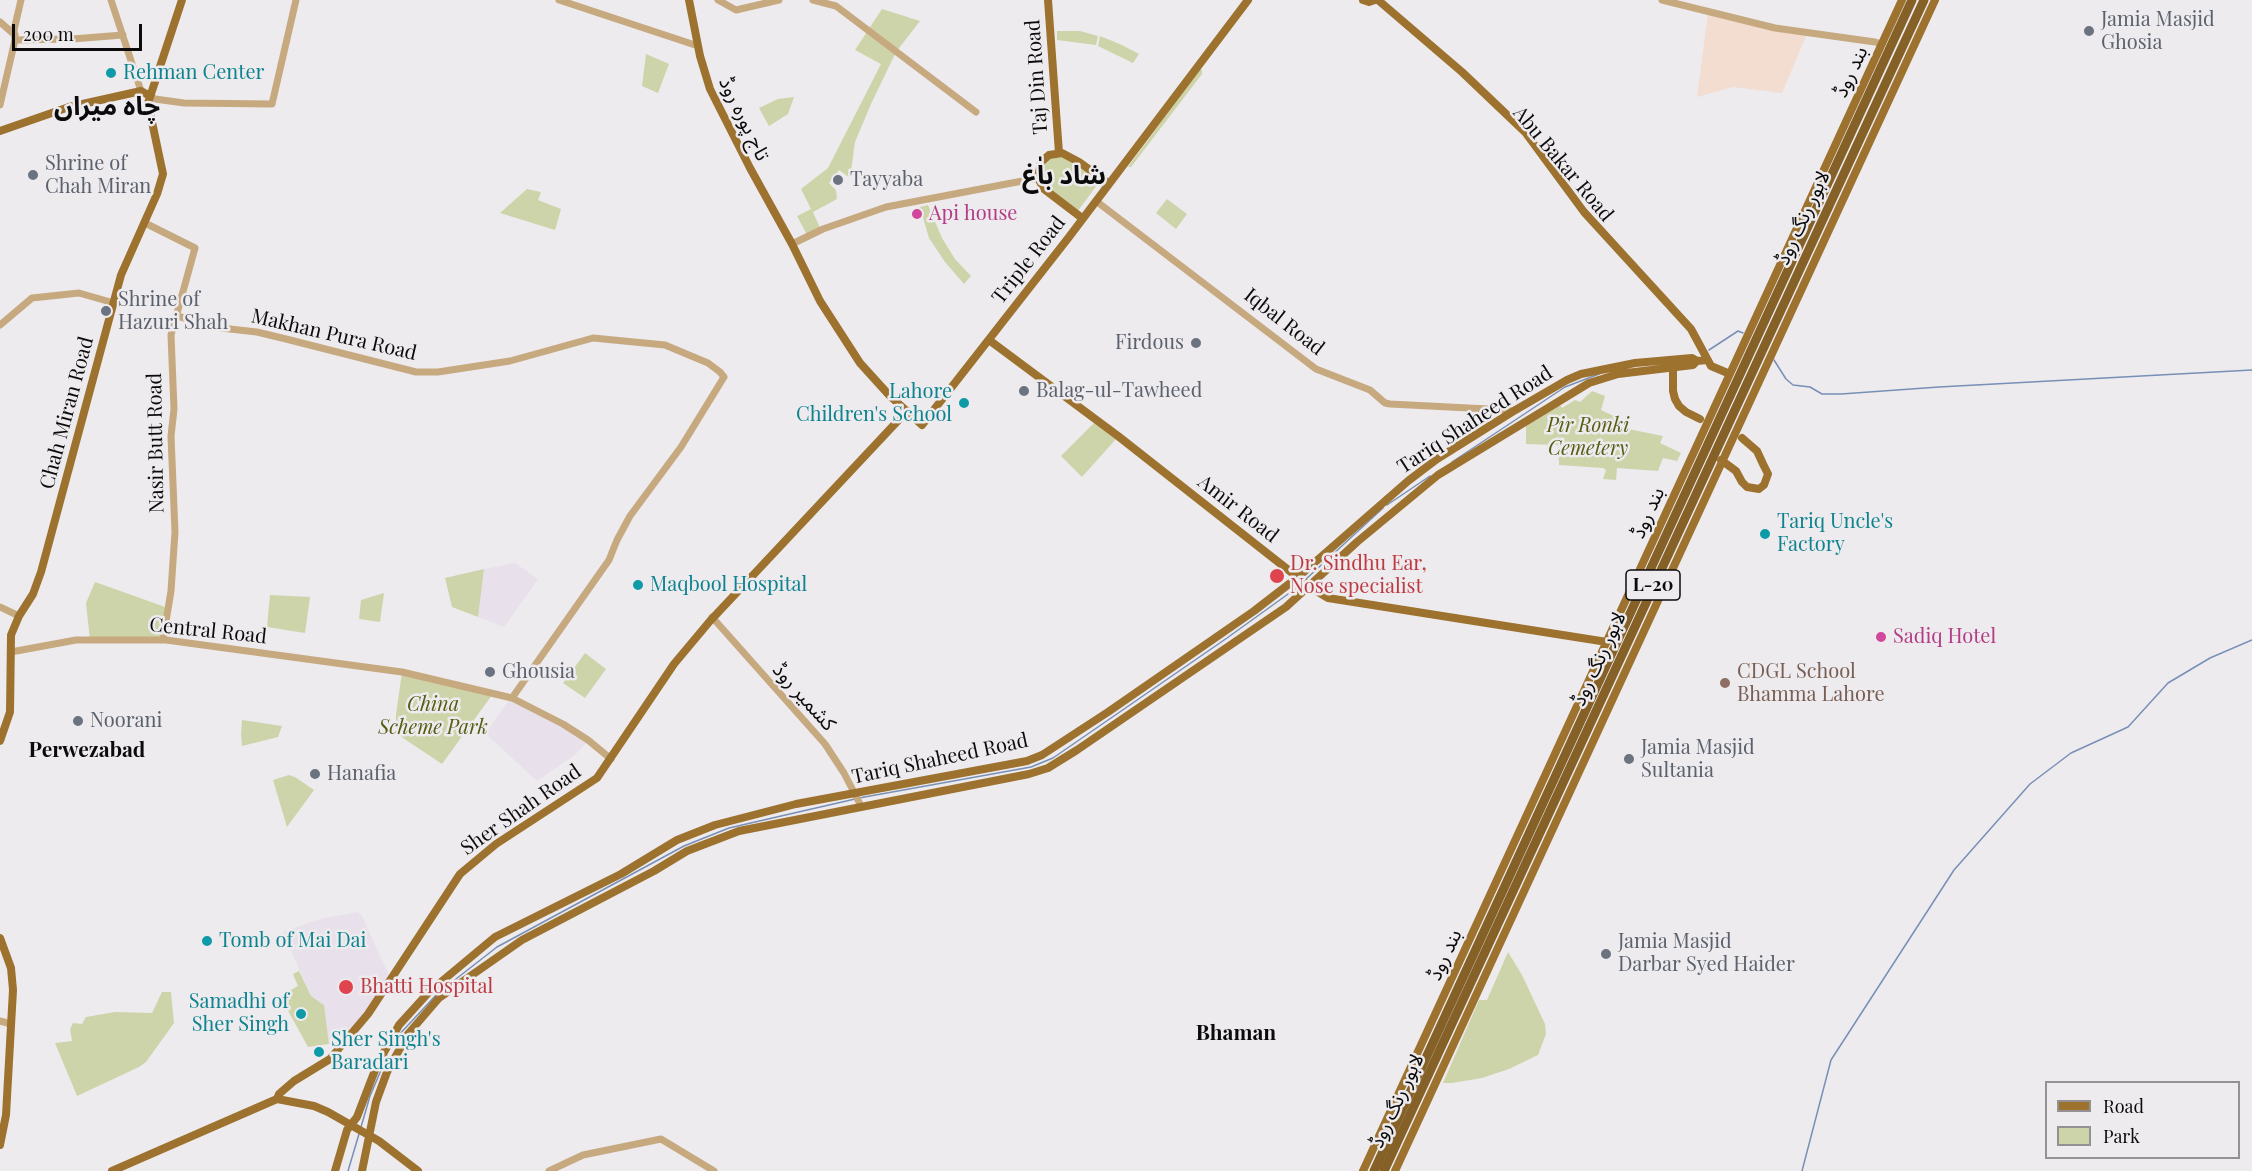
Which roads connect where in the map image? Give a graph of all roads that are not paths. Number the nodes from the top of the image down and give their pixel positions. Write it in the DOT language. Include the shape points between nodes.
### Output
graph roads {
  1 [pos="21,0"];
  2 [pos="111,0"];
  3 [pos="182,0"];
  4 [pos="296,0"];
  5 [pos="559,0"];
  6 [pos="689,0"];
  7 [pos="718,0"];
  8 [pos="779,0"];
  9 [pos="813,0"];
  10 [pos="1048,0"];
  11 [pos="1248,0"];
  12 [pos="1372,0"];
  13 [pos="1662,0"];
  14 [pos="1902,0"];
  15 [pos="1912,0"];
  16 [pos="1924,0"];
  17 [pos="1935,0"];
  18 [pos="0,22"];
  19 [pos="123,36"];
  20 [pos="15,37"];
  21 [pos="1882,44"];
  22 [pos="698,46"];
  23 [pos="141,91"];
  24 [pos="150,96"];
  25 [pos="0,105"];
  26 [pos="976,112"];
  27 [pos="0,131"];
  28 [pos="1059,153"];
  29 [pos="1038,178"];
  30 [pos="1108,183"];
  31 [pos="1096,201"];
  32 [pos="1082,218"];
  33 [pos="145,223"];
  34 [pos="792,244"];
  35 [pos="114,303"];
  36 [pos="177,316"];
  37 [pos="0,325"];
  38 [pos="989,340"];
  39 [pos="1707,360"];
  40 [pos="1697,361"];
  41 [pos="1673,368"];
  42 [pos="1730,374"];
  43 [pos="907,411"];
  44 [pos="1512,413"];
  45 [pos="1700,419"];
  46 [pos="922,424"];
  47 [pos="1520,425"];
  48 [pos="1742,438"];
  49 [pos="1721,460"];
  50 [pos="1298,577"];
  51 [pos="1309,586"];
  52 [pos="0,607"];
  53 [pos="19,616"];
  54 [pos="712,617"];
  55 [pos="163,640"];
  56 [pos="1607,642"];
  57 [pos="11,652"];
  58 [pos="512,698"];
  59 [pos="0,741"];
  60 [pos="611,759"];
  61 [pos="856,795"];
  62 [pos="861,806"];
  63 [pos="0,938"];
  64 [pos="0,1021"];
  65 [pos="11,1024"];
  66 [pos="277,1099"];
  67 [pos="354,1127"];
  68 [pos="367,1134"];
  69 [pos="0,1145"];
  70 [pos="112,1171"];
  71 [pos="334,1171"];
  72 [pos="362,1171"];
  73 [pos="418,1171"];
  74 [pos="549,1171"];
  75 [pos="714,1171"];
  76 [pos="1363,1171"];
  77 [pos="1374,1171"];
  78 [pos="1384,1171"];
  79 [pos="1395,1171"];
  1 -- 20 [label="street"];
  2 -- 19 [label="street"];
  3 -- 24 [label="main road"];
  4 -- 24 [label="street" via="272,105 184,103"];
  5 -- 22 [label="street"];
  6 -- 22 [label="main road, تاج پورہ روڈ"];
  7 -- 8 [label="street" via="736,10"];
  9 -- 26 [label="street" via="836,6"];
  10 -- 28 [label="main road, Taj Din Road"];
  11 -- 30 [label="main road, Triple Road"];
  12 -- 39 [label="main road, Abu Bakar Road" via="1488,99 1521,134 1586,219 1693,335"];
  13 -- 21 [label="street" via="1775,28"];
  14 -- 21 [label="main road, بند روڈ"];
  15 -- 77 [label="highway, لاہور رنگ روڈ / L-20"];
  16 -- 78 [label="highway, لاہور رنگ روڈ / L-20"];
  17 -- 49 [label="main road"];
  18 -- 20 [label="street"];
  19 -- 20 [label="street"];
  19 -- 23 [label="street"];
  20 -- 25 [label="street"];
  21 -- 42 [label="main road, بند روڈ"];
  22 -- 34 [label="main road, تاج پورہ روڈ" via="710,89"];
  23 -- 24 [label="main road"];
  23 -- 27 [label="main road" via="69,107"];
  24 -- 33 [label="main road, Chah Miran Road" via="147,106 163,174"];
  28 -- 29 [label="main road" via="1041,162"];
  28 -- 30 [label="main road" via="1074,158"];
  29 -- 32 [label="main road" via="1044,189"];
  29 -- 34 [label="street" via="886,207"];
  30 -- 31 [label="main road, Triple Road"];
  31 -- 32 [label="main road, Triple Road"];
  31 -- 44 [label="street, Iqbal Road" via="1316,369 1370,390 1390,404 1488,408"];
  32 -- 38 [label="main road, Triple Road"];
  33 -- 35 [label="main road, Chah Miran Road" via="121,275"];
  33 -- 36 [label="street, Nasir Butt Road" via="195,248"];
  34 -- 43 [label="main road, تاج پورہ روڈ" via="820,301 860,363"];
  35 -- 37 [label="street" via="79,293 32,298"];
  35 -- 53 [label="main road, Chah Miran Road" via="45,562 33,594"];
  36 -- 55 [label="street, Nasir Butt Road" via="171,335 175,532"];
  36 -- 58 [label="street, Makhan Pura Road" via="416,372 510,361 593,338 664,345 708,363 724,377 681,447 630,516 609,560"];
  38 -- 46 [label="main road, Triple Road"];
  38 -- 50 [label="main road, Amir Road"];
  39 -- 40 [label="main road, Tariq Shaheed Road"];
  39 -- 42 [label="main road, Abu Bakar Road" via="1711,366"];
  40 -- 41 [label="main road, Tariq Shaheed Road"];
  40 -- 44 [label="main road, Tariq Shaheed Road" via="1692,358 1635,363 1581,374"];
  41 -- 45 [label="main road" via="1675,399 1686,412"];
  41 -- 47 [label="main road, Tariq Shaheed Road" via="1604,377"];
  42 -- 56 [label="main road, بند روڈ"];
  43 -- 46 [label="main road, تاج پورہ روڈ"];
  43 -- 54 [label="main road, Sher Shah Road"];
  44 -- 47 [label="main road"];
  44 -- 50 [label="main road, Tariq Shaheed Road" via="1408,481"];
  47 -- 51 [label="main road, Tariq Shaheed Road" via="1417,491"];
  48 -- 49 [label="main road" via="1757,451 1768,474 1764,485 1759,489 1747,487 1736,471"];
  49 -- 79 [label="main road"];
  50 -- 51 [label="main road, Amir Road"];
  50 -- 61 [label="main road, Tariq Shaheed Road" via="1042,756"];
  51 -- 56 [label="main road, Amir Road" via="1335,600"];
  51 -- 62 [label="main road, Tariq Shaheed Road" via="1266,622 1048,768"];
  52 -- 53 [label="street"];
  53 -- 57 [label="main road, Chah Miran Road" via="11,635"];
  54 -- 60 [label="main road, Sher Shah Road" via="674,664"];
  54 -- 61 [label="street, کشمیر روڈ" via="825,744"];
  55 -- 57 [label="street, Central Road" via="76,640"];
  55 -- 58 [label="street, Central Road" via="402,672"];
  56 -- 76 [label="main road, بند روڈ"];
  57 -- 59 [label="main road, Chah Miran Road" via="10,712"];
  58 -- 60 [label="street, Central Road" via="563,724"];
  60 -- 66 [label="main road, Sher Shah Road" via="597,778 496,844 460,874 352,1035 330,1059 294,1081"];
  61 -- 62 [label="street, کشمیر روڈ"];
  61 -- 67 [label="main road, Tariq Shaheed Road" via="796,804 697,831 495,937 429,992 399,1025 377,1065"];
  62 -- 68 [label="main road, Tariq Shaheed Road" via="738,831 687,851 522,940 439,998 408,1034 387,1072"];
  63 -- 65 [label="main road" via="12,974"];
  64 -- 65 [label="street"];
  65 -- 69 [label="main road" via="6,1114"];
  66 -- 67 [label="main road" via="314,1106"];
  66 -- 70 [label="main road, Sher Shah Road"];
  67 -- 68 [label="main road"];
  67 -- 71 [label="main road, Tariq Shaheed Road" via="345,1135"];
  68 -- 72 [label="main road, Tariq Shaheed Road"];
  68 -- 73 [label="main road"];
  74 -- 75 [label="street" via="584,1155 661,1139"];
}
